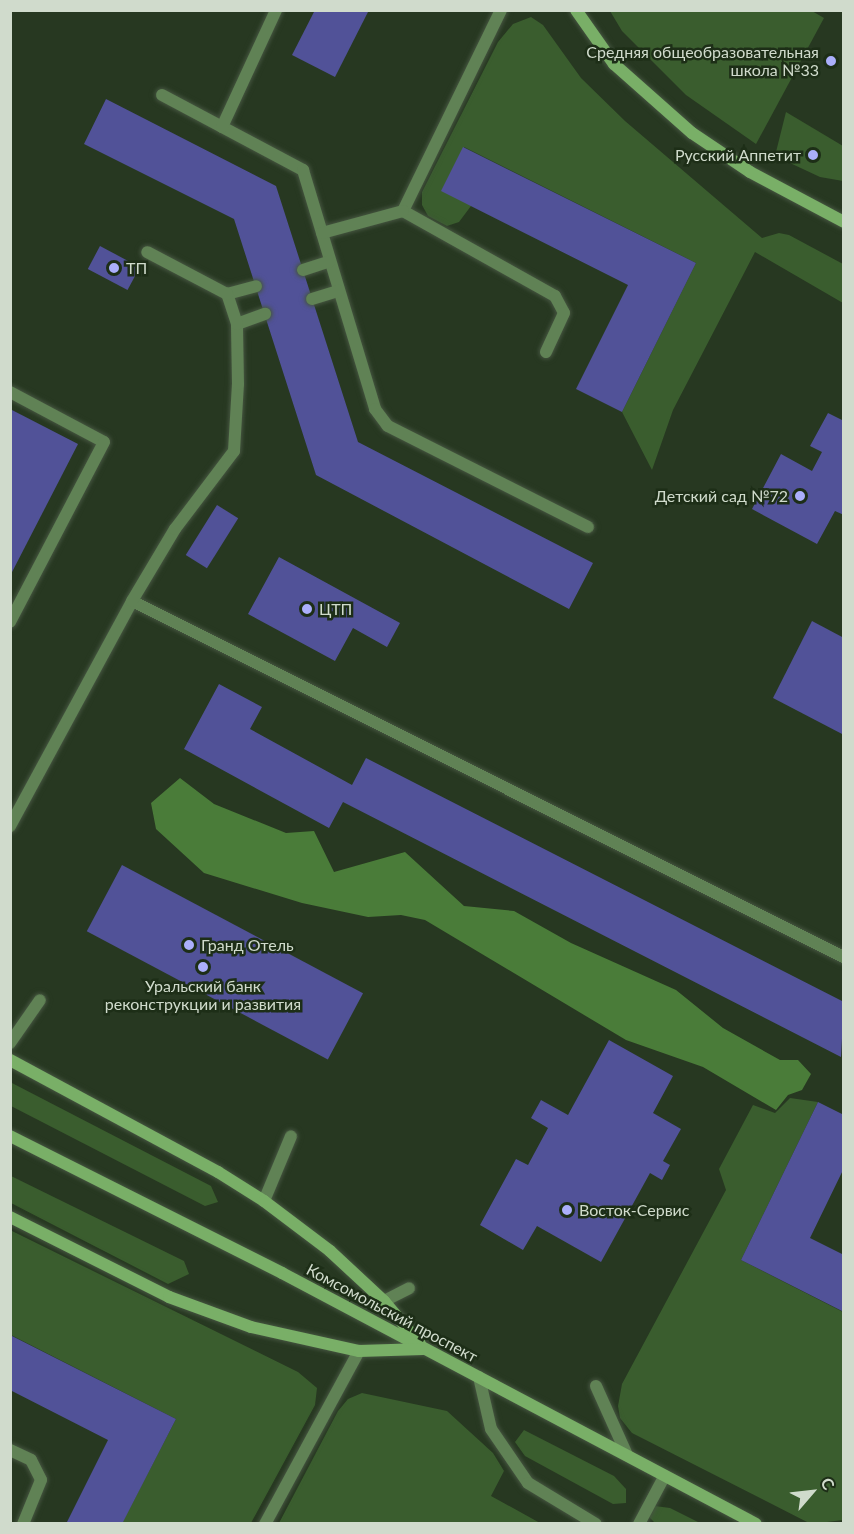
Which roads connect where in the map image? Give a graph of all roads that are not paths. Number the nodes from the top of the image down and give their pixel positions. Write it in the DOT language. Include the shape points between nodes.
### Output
graph roads {
  1 [pos="276,10"];
  2 [pos="501,10"];
  3 [pos="576,10"];
  4 [pos="162,95"];
  5 [pos="222,127"];
  6 [pos="403,211"];
  7 [pos="843,222"];
  8 [pos="322,233"];
  9 [pos="147,252"];
  10 [pos="330,261"];
  11 [pos="303,270"];
  12 [pos="256,285"];
  13 [pos="339,291"];
  14 [pos="227,294"];
  15 [pos="312,299"];
  16 [pos="265,314"];
  17 [pos="237,324"];
  18 [pos="546,352"];
  19 [pos="10,392"];
  20 [pos="588,527"];
  21 [pos="132,601"];
  22 [pos="10,622"];
  23 [pos="10,826"];
  24 [pos="843,957"];
  25 [pos="40,1000"];
  26 [pos="10,1043"];
  27 [pos="10,1060"];
  28 [pos="10,1136"];
  29 [pos="291,1136"];
  30 [pos="264,1201"];
  31 [pos="10,1217"];
  32 [pos="409,1288"];
  33 [pos="384,1301"];
  34 [pos="424,1349"];
  35 [pos="359,1351"];
  36 [pos="478,1377"];
  37 [pos="596,1386"];
  38 [pos="10,1450"];
  39 [pos="627,1455"];
  40 [pos="664,1477"];
  41 [pos="23,1524"];
  42 [pos="265,1524"];
  43 [pos="596,1524"];
  44 [pos="639,1524"];
  45 [pos="756,1524"];
  1 -- 5 [label="lane"];
  2 -- 6 [label="lane"];
  3 -- 7 [label="main road" via="614,64 692,133 750,172"];
  4 -- 5 [label="lane"];
  5 -- 8 [label="lane" via="303,170"];
  6 -- 8 [label="lane"];
  6 -- 18 [label="lane" via="555,297 564,313"];
  8 -- 10 [label="lane"];
  9 -- 14 [label="lane"];
  10 -- 11 [label="lane"];
  10 -- 13 [label="lane"];
  12 -- 14 [label="lane"];
  13 -- 15 [label="lane"];
  13 -- 20 [label="lane" via="375,409 388,426"];
  14 -- 17 [label="lane"];
  16 -- 17 [label="lane"];
  17 -- 21 [label="lane" via="234,451 175,529"];
  19 -- 22 [label="lane" via="104,442"];
  21 -- 23 [label="lane"];
  21 -- 24 [label="lane"];
  25 -- 26 [label="lane"];
  27 -- 30 [label="main road" via="218,1172"];
  28 -- 34 [label="main road, Комсомольский проспект"];
  29 -- 30 [label="lane"];
  30 -- 33 [label="main road" via="330,1251"];
  31 -- 35 [label="main road" via="169,1297 292,1339"];
  32 -- 33 [label="lane"];
  33 -- 34 [label="main road"];
  34 -- 35 [label="main road"];
  34 -- 36 [label="main road, Комсомольский проспект"];
  35 -- 42 [label="lane"];
  36 -- 39 [label="main road, Комсомольский проспект"];
  36 -- 43 [label="lane" via="491,1429 528,1483"];
  37 -- 39 [label="lane"];
  38 -- 41 [label="lane" via="31,1460 41,1480"];
  39 -- 40 [label="main road, Комсомольский проспект"];
  40 -- 44 [label="lane"];
  40 -- 45 [label="main road, Комсомольский проспект"];
}
